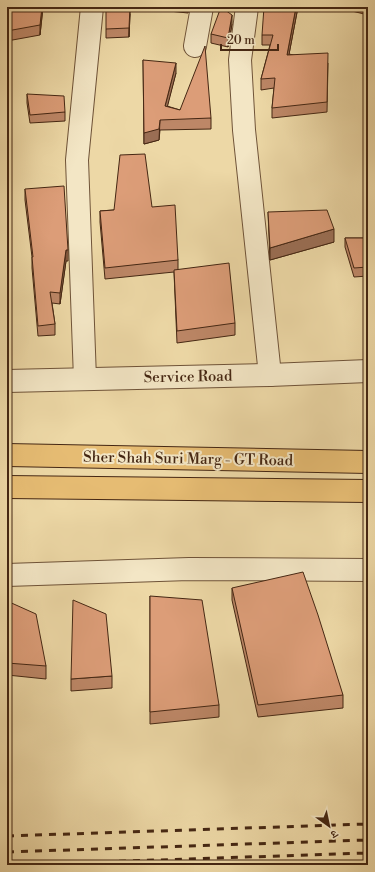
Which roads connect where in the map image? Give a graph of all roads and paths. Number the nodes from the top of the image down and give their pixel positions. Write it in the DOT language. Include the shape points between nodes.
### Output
graph roads {
  1 [pos="92,7"];
  2 [pos="202,7"];
  3 [pos="247,7"];
  4 [pos="195,46"];
  5 [pos="368,370"];
  6 [pos="270,375"];
  7 [pos="85,379"];
  8 [pos="7,381"];
  9 [pos="7,456"];
  10 [pos="368,462"];
  11 [pos="7,487"];
  12 [pos="368,491"];
  13 [pos="368,570"];
  14 [pos="7,575"];
  1 -- 7 [label="street" via="77,160"];
  2 -- 4 [label="street"];
  3 -- 6 [label="street" via="240,60 244,130"];
  5 -- 6 [label="street, Service Road"];
  6 -- 7 [label="street, Service Road"];
  7 -- 8 [label="street, Service Road"];
  9 -- 10 [label="main road, Sher Shah Suri Marg - GT Road"];
  11 -- 12 [label="main road, Sher Shah Suri Marg - GT Road"];
  13 -- 14 [label="street" via="189,569"];
}
